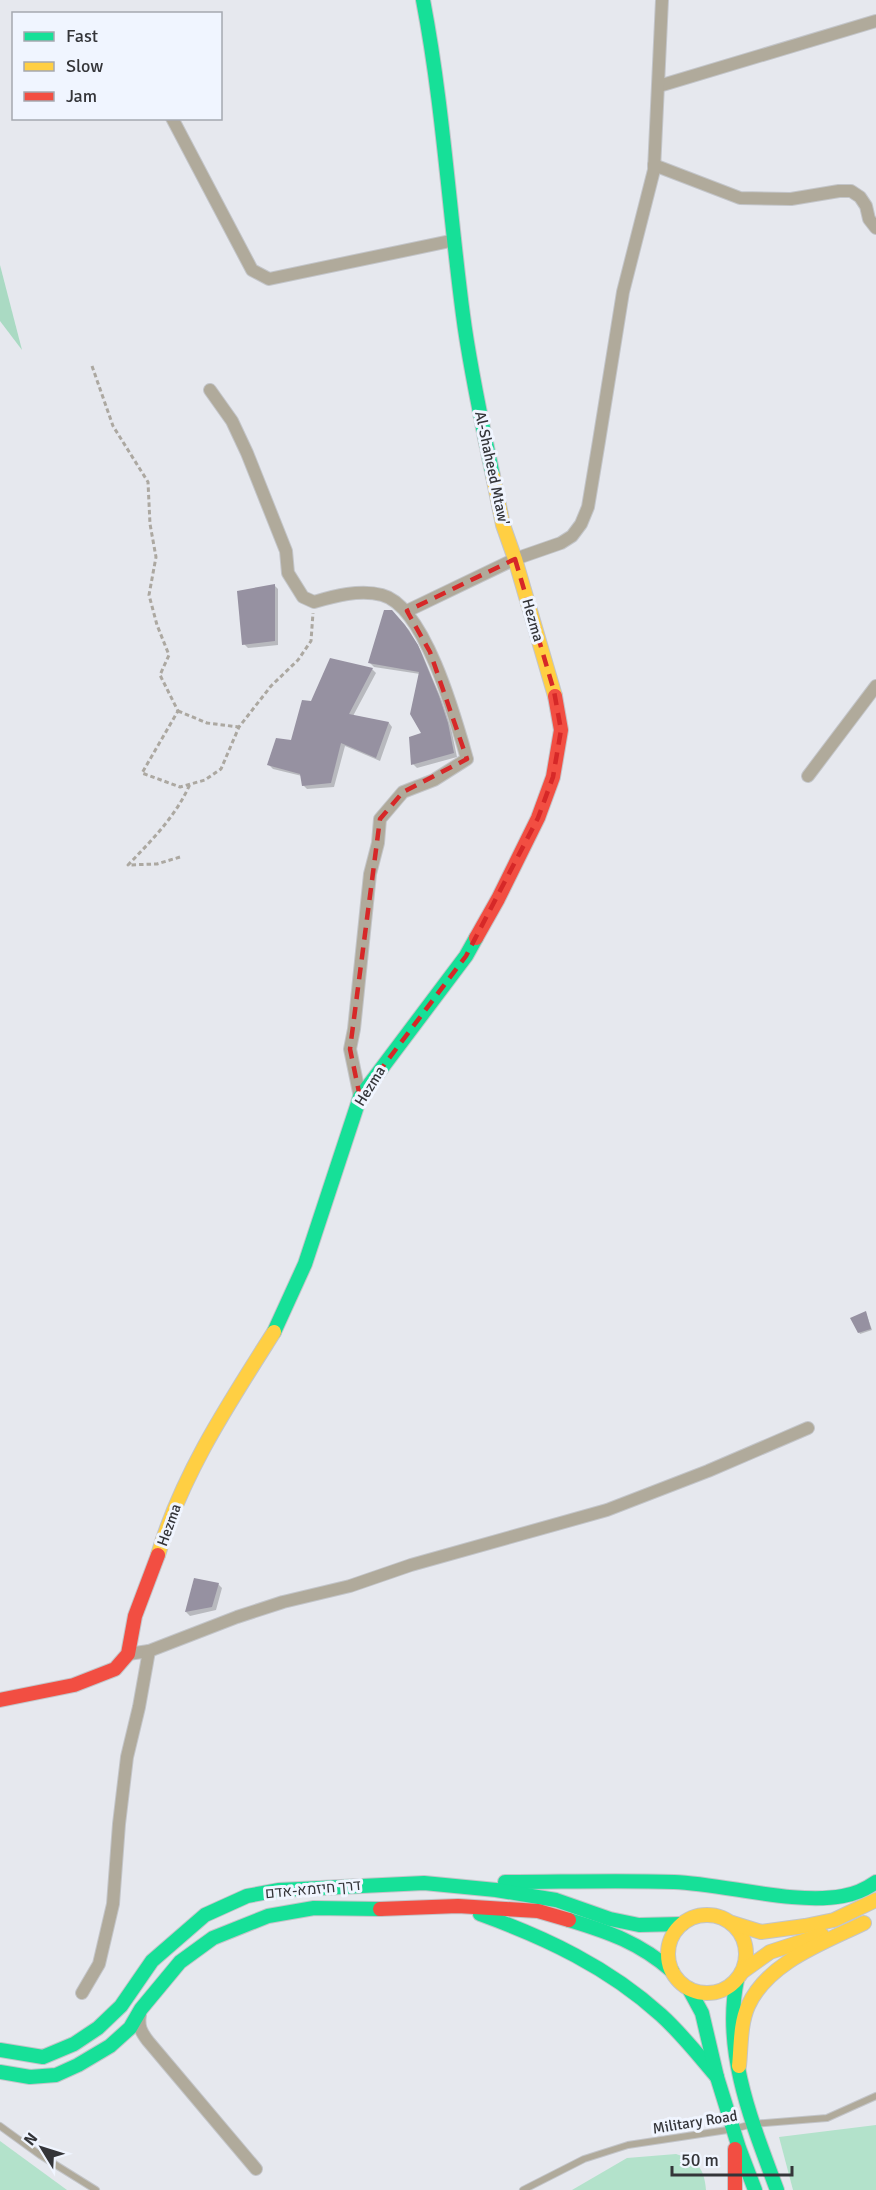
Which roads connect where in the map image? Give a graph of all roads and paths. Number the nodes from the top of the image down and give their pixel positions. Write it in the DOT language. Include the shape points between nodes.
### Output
graph roads {
  1 [pos="423,0"];
  2 [pos="662,0"];
  3 [pos="876,21"];
  4 [pos="659,86"];
  5 [pos="173,120"];
  6 [pos="654,165"];
  7 [pos="876,228"];
  8 [pos="455,240"];
  9 [pos="92,366"];
  10 [pos="210,390"];
  11 [pos="515,559"];
  12 [pos="314,602"];
  13 [pos="407,611"];
  14 [pos="876,686"];
  15 [pos="178,711"];
  16 [pos="239,727"];
  17 [pos="808,776"];
  18 [pos="190,784"];
  19 [pos="180,857"];
  20 [pos="360,1097"];
  21 [pos="808,1428"];
  22 [pos="149,1651"];
  23 [pos="128,1654"];
  24 [pos="0,1700"];
  25 [pos="876,1882"];
  26 [pos="424,1883"];
  27 [pos="876,1900"];
  28 [pos="458,1906"];
  29 [pos="870,1920"];
  30 [pos="732,1923"];
  31 [pos="682,1924"];
  32 [pos="672,1971"];
  33 [pos="739,1976"];
  34 [pos="689,1989"];
  35 [pos="82,1993"];
  36 [pos="141,2009"];
  37 [pos="148,2041"];
  38 [pos="110,2046"];
  39 [pos="0,2050"];
  40 [pos="739,2066"];
  41 [pos="0,2072"];
  42 [pos="717,2077"];
  43 [pos="876,2096"];
  44 [pos="752,2124"];
  45 [pos="0,2126"];
  46 [pos="734,2129"];
  47 [pos="739,2148"];
  48 [pos="256,2169"];
  49 [pos="96,2190"];
  50 [pos="523,2190"];
  51 [pos="735,2190"];
  52 [pos="748,2190"];
  53 [pos="755,2190"];
  54 [pos="777,2190"];
  1 -- 8 [label="main road, Al-Shaheed Mtaw'"];
  2 -- 4 [label="street"];
  3 -- 4 [label="street"];
  4 -- 6 [label="street"];
  5 -- 8 [label="street" via="252,270 269,279"];
  6 -- 7 [label="street" via="740,198 791,198 851,191 860,197"];
  6 -- 11 [label="street" via="623,291 588,507 572,536 543,551"];
  8 -- 11 [label="main road, Al-Shaheed Mtaw'" via="475,390 503,525"];
  9 -- 15 [label="path" via="113,426 148,482 156,557 149,595 169,655 160,675"];
  10 -- 12 [label="street" via="232,421 247,453 286,551 288,573 303,597"];
  11 -- 13 [label="street"];
  11 -- 20 [label="main road, Hezma" via="554,691 561,730 553,777 538,818 466,956"];
  12 -- 13 [label="street" via="342,593 383,595"];
  12 -- 16 [label="path" via="311,641"];
  13 -- 20 [label="street" via="430,652 467,759 434,780 403,792 380,819 350,1049"];
  14 -- 17 [label="street"];
  15 -- 16 [label="path" via="207,723"];
  15 -- 18 [label="path" via="142,773 180,786"];
  16 -- 18 [label="path" via="221,769"];
  18 -- 19 [label="path" via="183,800 128,865 158,864"];
  20 -- 23 [label="main road, Hezma" via="305,1264 276,1328 208,1438 167,1525 135,1616"];
  21 -- 22 [label="street" via="607,1510 283,1602"];
  22 -- 23 [label="street"];
  22 -- 35 [label="street" via="127,1757 113,1904 99,1964"];
  23 -- 24 [label="main road" via="115,1669 74,1685"];
  25 -- 26 [label="main road" via="842,1897 807,1898 657,1882"];
  26 -- 31 [label="main road, דרך חיזמא-אדם" via="556,1900 639,1925"];
  26 -- 39 [label="main road, דרך חיזמא-אדם" via="279,1890 247,1896 205,1915 173,1941 152,1961 121,2006 74,2044 43,2056"];
  27 -- 30 [label="main road" via="834,1920 805,1926 761,1932"];
  28 -- 32 [label="main road, דרך חיזמא-אדם" via="538,1911 567,1919 614,1934"];
  28 -- 36 [label="main road, דרך חיזמא-אדם" via="314,1908 268,1916 213,1938 180,1962"];
  28 -- 42 [label="main road" via="525,1929 598,1966 663,2017"];
  29 -- 33 [label="main road" via="782,1945 759,1956"];
  29 -- 40 [label="main road" via="802,1954 773,1973 757,1990 748,2007"];
  30 -- 31 [label="main road" via="707,1914"];
  30 -- 33 [label="main road" via="746,1945 746,1959"];
  31 -- 32 [label="main road" via="669,1946"];
  32 -- 34 [label="main road"];
  33 -- 34 [label="main road" via="719,1991"];
  33 -- 40 [label="main road" via="733,2007"];
  34 -- 42 [label="main road" via="702,2013"];
  36 -- 37 [label="street" via="138,2023"];
  36 -- 38 [label="main road, דרך חיזמא-אדם" via="129,2028"];
  37 -- 38 [label="street" via="136,2036 122,2038"];
  37 -- 48 [label="street"];
  38 -- 41 [label="main road, דרך חיזמא-אדם" via="56,2075 30,2077"];
  40 -- 44 [label="main road"];
  42 -- 46 [label="main road"];
  43 -- 44 [label="lane, Military Road" via="827,2118"];
  44 -- 46 [label="lane, Military Road"];
  44 -- 54 [label="main road"];
  45 -- 49 [label="lane"];
  46 -- 47 [label="main road"];
  46 -- 50 [label="lane, Military Road" via="628,2145 584,2159"];
  46 -- 51 [label="main road"];
  47 -- 52 [label="main road"];
  47 -- 53 [label="main road"];
}
